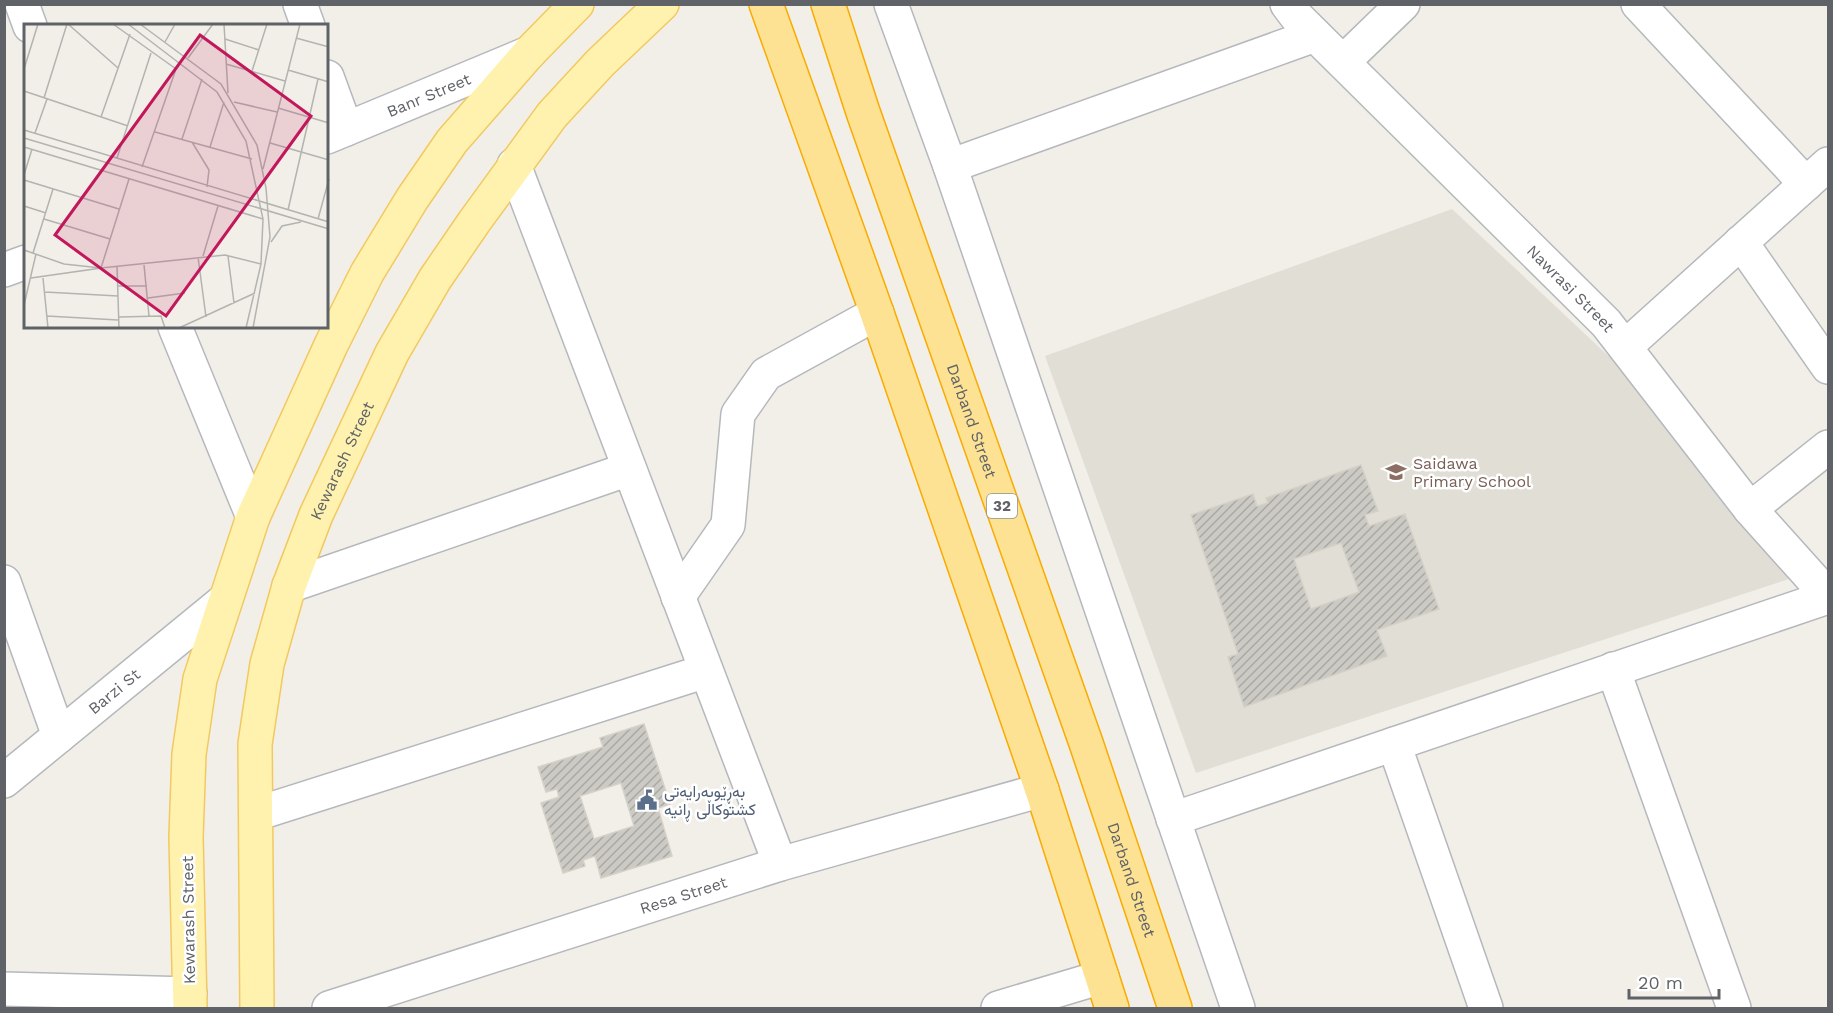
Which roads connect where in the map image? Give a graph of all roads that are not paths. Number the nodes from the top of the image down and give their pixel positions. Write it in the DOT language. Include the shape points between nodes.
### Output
graph roads {
  1 [pos="14,4"];
  2 [pos="22,4"];
  3 [pos="300,4"];
  4 [pos="577,4"];
  5 [pos="662,4"];
  6 [pos="766,4"];
  7 [pos="828,4"];
  8 [pos="891,4"];
  9 [pos="1287,4"];
  10 [pos="1403,4"];
  11 [pos="1638,4"];
  12 [pos="4,8"];
  13 [pos="29,24"];
  14 [pos="307,24"];
  15 [pos="1315,35"];
  16 [pos="529,53"];
  17 [pos="1343,62"];
  18 [pos="328,83"];
  19 [pos="337,133"];
  20 [pos="514,165"];
  21 [pos="950,166"];
  22 [pos="1817,174"];
  23 [pos="1741,242"];
  24 [pos="24,263"];
  25 [pos="4,270"];
  26 [pos="877,313"];
  27 [pos="175,328"];
  28 [pos="1625,347"];
  29 [pos="1828,367"];
  30 [pos="1828,447"];
  31 [pos="629,469"];
  32 [pos="1750,509"];
  33 [pos="253,518"];
  34 [pos="4,582"];
  35 [pos="289,586"];
  36 [pos="1828,596"];
  37 [pos="678,597"];
  38 [pos="225,600"];
  39 [pos="1613,669"];
  40 [pos="706,671"];
  41 [pos="59,736"];
  42 [pos="1394,744"];
  43 [pos="4,781"];
  44 [pos="1042,790"];
  45 [pos="256,814"];
  46 [pos="1173,819"];
  47 [pos="780,864"];
  48 [pos="1102,977"];
  49 [pos="4,989"];
  50 [pos="190,1001"];
  51 [pos="257,1008"];
  52 [pos="329,1008"];
  53 [pos="998,1008"];
  54 [pos="1112,1008"];
  55 [pos="1175,1008"];
  56 [pos="1238,1008"];
  57 [pos="1486,1008"];
  58 [pos="1734,1008"];
  1 -- 12 [label="street"];
  2 -- 13 [label="street"];
  3 -- 14 [label="street"];
  4 -- 16 [label="main road, Kewarash Street"];
  5 -- 20 [label="main road, Kewarash Street" via="552,115"];
  6 -- 26 [label="highway"];
  7 -- 55 [label="highway, Darband Street / 32"];
  8 -- 21 [label="street"];
  9 -- 15 [label="street, Nawrasi Street"];
  10 -- 17 [label="street"];
  11 -- 22 [label="street"];
  15 -- 17 [label="street, Nawrasi Street"];
  15 -- 21 [label="street"];
  16 -- 19 [label="street, Banr Street"];
  16 -- 33 [label="main road, Kewarash Street" via="452,141 367,273"];
  17 -- 28 [label="street, Nawrasi Street" via="1606,323"];
  18 -- 19 [label="street"];
  20 -- 31 [label="street"];
  20 -- 35 [label="main road, Kewarash Street" via="435,279 392,353 316,515"];
  21 -- 46 [label="street"];
  22 -- 23 [label="street"];
  23 -- 28 [label="street"];
  23 -- 29 [label="street"];
  24 -- 25 [label="street"];
  26 -- 37 [label="street" via="766,374 738,414 728,525"];
  26 -- 44 [label="highway"];
  27 -- 33 [label="street"];
  28 -- 32 [label="street, Nawrasi Street"];
  30 -- 32 [label="street"];
  31 -- 35 [label="street"];
  31 -- 37 [label="street"];
  32 -- 36 [label="street, Nawrasi Street"];
  33 -- 38 [label="main road, Kewarash Street"];
  34 -- 41 [label="street"];
  35 -- 45 [label="main road, Kewarash Street" via="267,664 255,744"];
  36 -- 39 [label="street"];
  37 -- 40 [label="street"];
  38 -- 41 [label="street, Barzi St"];
  38 -- 50 [label="main road, Kewarash Street" via="200,679 189,754 186,837"];
  39 -- 42 [label="street"];
  39 -- 58 [label="street"];
  40 -- 45 [label="street"];
  40 -- 47 [label="street"];
  41 -- 43 [label="street, Barzi St"];
  42 -- 46 [label="street"];
  42 -- 57 [label="street"];
  44 -- 47 [label="street, Resa Street"];
  44 -- 48 [label="highway"];
  45 -- 51 [label="main road, Kewarash Street"];
  46 -- 56 [label="street"];
  47 -- 52 [label="street, Resa Street"];
  48 -- 53 [label="street"];
  48 -- 54 [label="highway"];
  49 -- 50 [label="street"];
}
